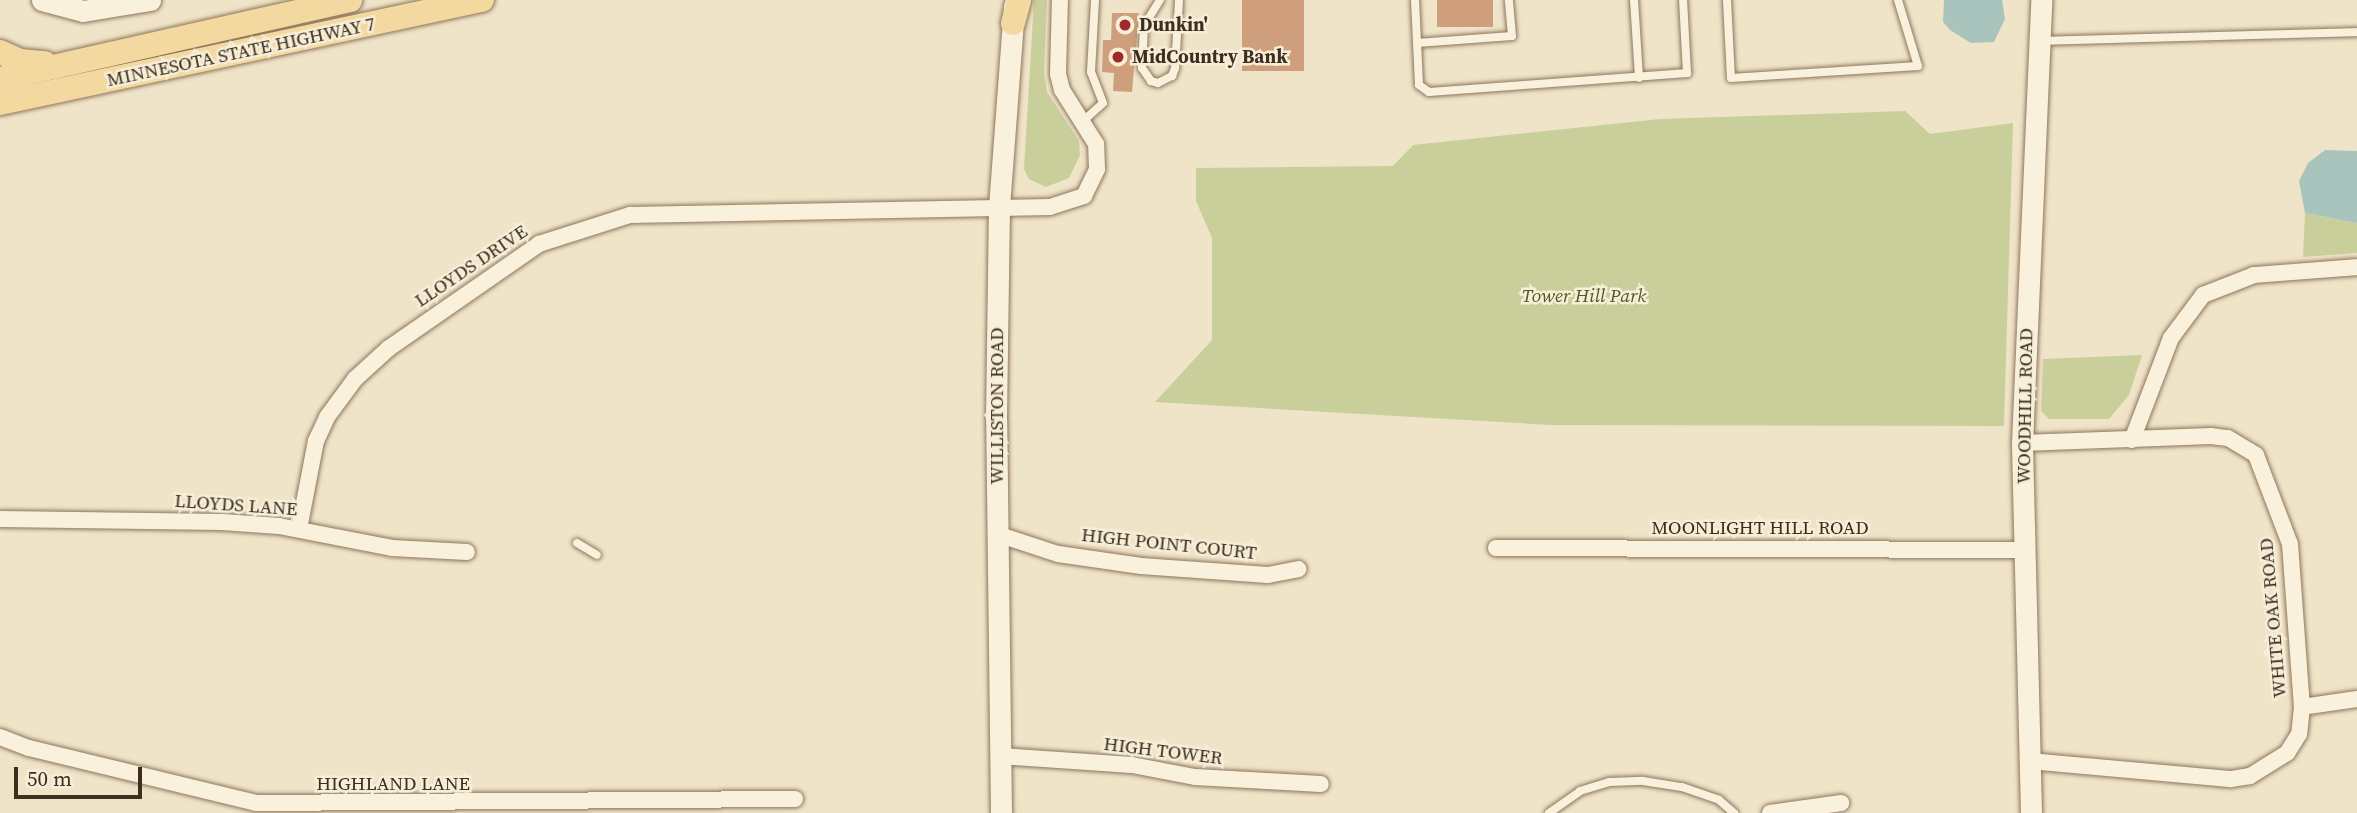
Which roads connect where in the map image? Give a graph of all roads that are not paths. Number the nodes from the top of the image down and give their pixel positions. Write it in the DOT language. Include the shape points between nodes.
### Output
graph roads {
  1 [pos="43,0"];
  2 [pos="350,0"];
  3 [pos="482,0"];
  4 [pos="1060,0"];
  5 [pos="1094,0"];
  6 [pos="1160,0"];
  7 [pos="1179,0"];
  8 [pos="1415,0"];
  9 [pos="1509,0"];
  10 [pos="1634,0"];
  11 [pos="1683,0"];
  12 [pos="1727,0"];
  13 [pos="1898,0"];
  14 [pos="2041,0"];
  15 [pos="142,1"];
  16 [pos="1015,8"];
  17 [pos="2357,32"];
  18 [pos="2039,41"];
  19 [pos="1417,43"];
  20 [pos="0,52"];
  21 [pos="63,65"];
  22 [pos="1639,78"];
  23 [pos="0,79"];
  24 [pos="40,94"];
  25 [pos="0,103"];
  26 [pos="0,117"];
  27 [pos="1082,122"];
  28 [pos="999,206"];
  29 [pos="2357,267"];
  30 [pos="2132,440"];
  31 [pos="2022,443"];
  32 [pos="0,519"];
  33 [pos="299,529"];
  34 [pos="997,534"];
  35 [pos="577,543"];
  36 [pos="1496,548"];
  37 [pos="2024,550"];
  38 [pos="467,552"];
  39 [pos="597,555"];
  40 [pos="1298,569"];
  41 [pos="2357,699"];
  42 [pos="2302,707"];
  43 [pos="0,737"];
  44 [pos="1000,756"];
  45 [pos="2029,761"];
  46 [pos="1321,784"];
  47 [pos="795,799"];
  48 [pos="1841,803"];
  49 [pos="1001,813"];
  50 [pos="1549,813"];
  51 [pos="1734,813"];
  52 [pos="1770,813"];
  53 [pos="2031,813"];
  1 -- 15 [label="street" via="83,12"];
  2 -- 21 [label="main road, MINNESOTA STATE HIGHWAY 7"];
  3 -- 24 [label="main road, MINNESOTA STATE HIGHWAY 7"];
  4 -- 27 [label="street, LLOYDS DRIVE" via="1058,74 1068,103"];
  5 -- 27 [label="lane" via="1091,72 1103,103"];
  6 -- 7 [label="lane" via="1144,26 1142,68 1158,83 1172,76 1175,68"];
  8 -- 19 [label="lane"];
  9 -- 19 [label="lane" via="1511,36"];
  10 -- 22 [label="lane"];
  11 -- 22 [label="lane" via="1687,73"];
  12 -- 13 [label="lane" via="1731,78 1917,66"];
  14 -- 18 [label="street, WOODHILL ROAD"];
  16 -- 28 [label="street, WILLISTON ROAD"];
  17 -- 18 [label="lane"];
  18 -- 31 [label="street, WOODHILL ROAD"];
  19 -- 22 [label="lane" via="1419,85 1429,92"];
  20 -- 21 [label="main road" via="20,61"];
  21 -- 23 [label="main road, MINNESOTA STATE HIGHWAY 7"];
  24 -- 25 [label="main road, MINNESOTA STATE HIGHWAY 7"];
  24 -- 26 [label="main road"];
  27 -- 28 [label="street, LLOYDS DRIVE" via="1098,156 1093,183 1084,196 1063,206"];
  28 -- 33 [label="street, LLOYDS DRIVE" via="630,215 539,244 389,348 355,379 316,441"];
  28 -- 34 [label="street, WILLISTON ROAD"];
  29 -- 30 [label="street" via="2254,275 2203,295 2171,338"];
  30 -- 31 [label="street, WHITE OAK ROAD"];
  30 -- 42 [label="street, WHITE OAK ROAD" via="2228,438 2256,455 2290,544"];
  31 -- 37 [label="street, WOODHILL ROAD"];
  32 -- 33 [label="street, LLOYDS LANE" via="222,522"];
  33 -- 38 [label="street, LLOYDS LANE" via="392,548"];
  34 -- 40 [label="street, HIGH POINT COURT" via="1058,554 1141,566 1268,575"];
  34 -- 44 [label="street, WILLISTON ROAD"];
  35 -- 39 [label="lane"];
  36 -- 37 [label="street, MOONLIGHT HILL ROAD"];
  37 -- 45 [label="street, WOODHILL ROAD"];
  41 -- 42 [label="street"];
  42 -- 45 [label="street, WHITE OAK ROAD" via="2299,734 2287,753 2250,776 2230,779"];
  43 -- 47 [label="street, HIGHLAND LANE" via="256,803"];
  44 -- 46 [label="street, HIGH TOWER" via="1132,765 1208,779"];
  44 -- 49 [label="street, WILLISTON ROAD"];
  45 -- 53 [label="street, WOODHILL ROAD"];
  48 -- 52 [label="street"];
  50 -- 51 [label="lane" via="1580,791 1610,782 1643,781 1682,787 1719,800"];
}
